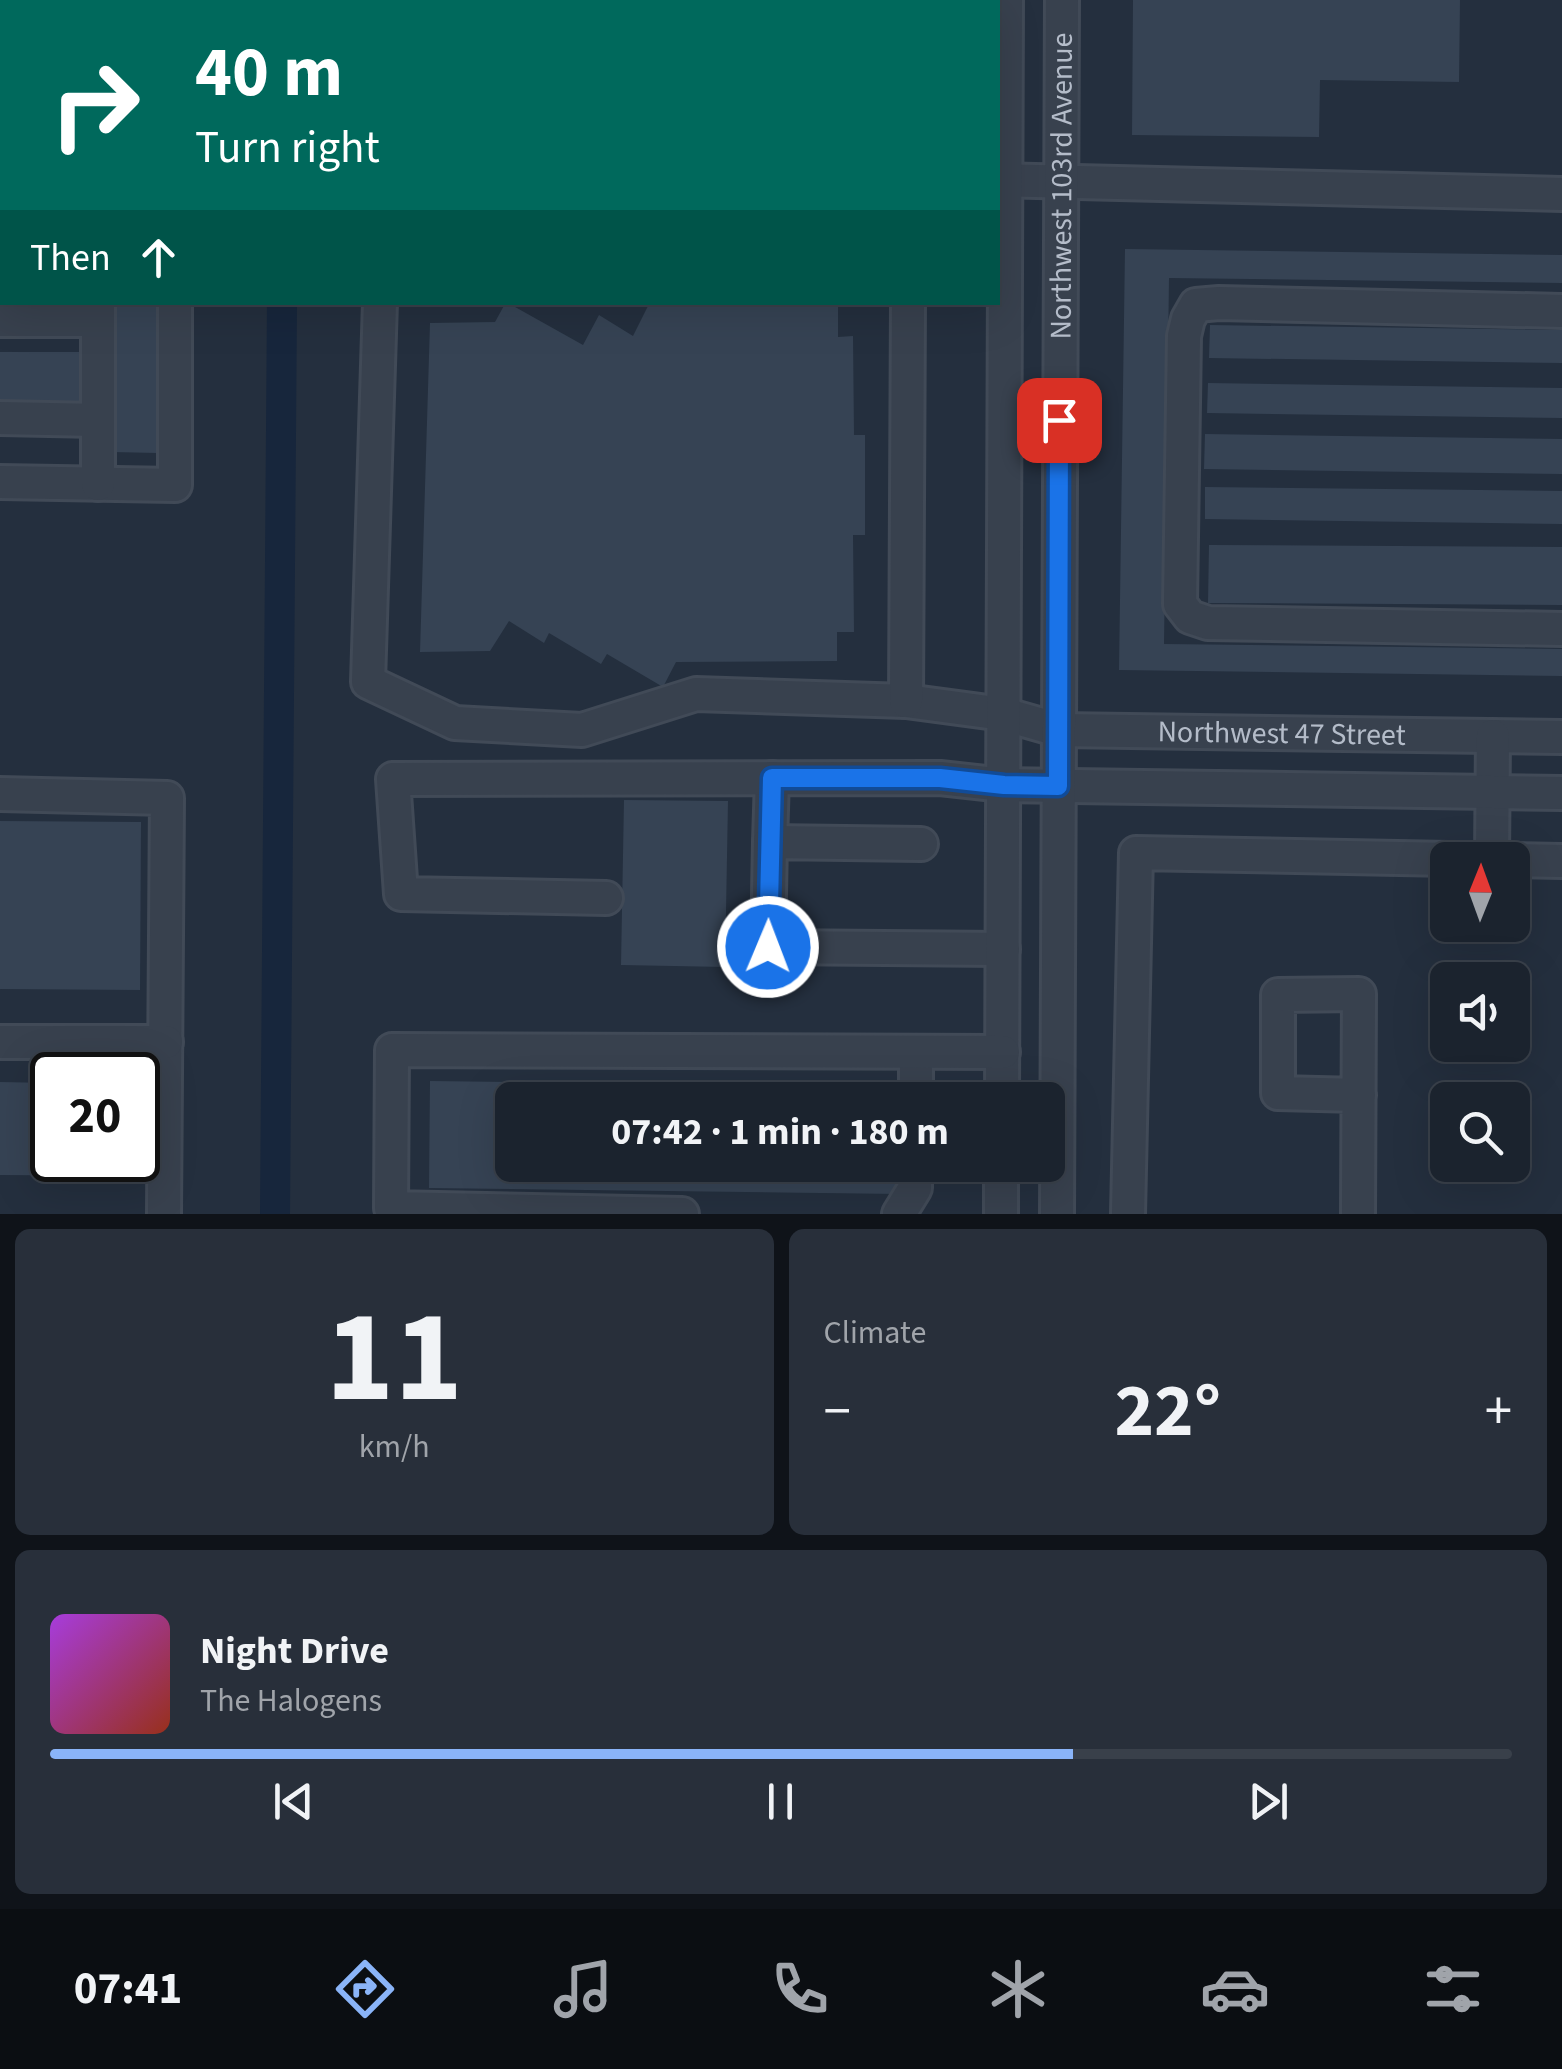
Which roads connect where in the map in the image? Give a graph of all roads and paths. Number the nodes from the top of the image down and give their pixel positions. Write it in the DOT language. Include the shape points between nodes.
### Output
graph roads {
  1 [pos="759,0"];
  2 [pos="799,0"];
  3 [pos="931,0"];
  4 [pos="1006,0"];
  5 [pos="1062,0"];
  6 [pos="1001,180"];
  7 [pos="1061,182"];
  8 [pos="1562,194"];
  9 [pos="1001,265"];
  10 [pos="1060,265"];
  11 [pos="175,305"];
  12 [pos="380,305"];
  13 [pos="908,305"];
  14 [pos="98,311"];
  15 [pos="1562,312"];
  16 [pos="0,320"];
  17 [pos="0,418"];
  18 [pos="98,420"];
  19 [pos="0,482"];
  20 [pos="98,484"];
  21 [pos="1562,628"];
  22 [pos="906,701"];
  23 [pos="1003,714"];
  24 [pos="1059,730"];
  25 [pos="1493,736"];
  26 [pos="1562,736"];
  27 [pos="772,778"];
  28 [pos="1004,785"];
  29 [pos="1058,786"];
  30 [pos="1493,792"];
  31 [pos="1562,793"];
  32 [pos="0,794"];
  33 [pos="770,842"];
  34 [pos="1492,842"];
  35 [pos="921,844"];
  36 [pos="1430,859"];
  37 [pos="1530,860"];
  38 [pos="1562,861"];
  39 [pos="606,898"];
  40 [pos="1003,949"];
  41 [pos="0,1042"];
  42 [pos="166,1042"];
  43 [pos="916,1052"];
  44 [pos="1003,1052"];
  45 [pos="916,1082"];
  46 [pos="1002,1082"];
  47 [pos="1359,1095"];
  48 [pos="915,1182"];
  49 [pos="1001,1182"];
  50 [pos="164,1214"];
  51 [pos="682,1214"];
  52 [pos="899,1214"];
  53 [pos="1001,1214"];
  54 [pos="1057,1214"];
  55 [pos="1128,1214"];
  56 [pos="1358,1214"];
  1 -- 2 [label="street"];
  2 -- 3 [label="street"];
  4 -- 6 [label="street, Northwest 103rd Avenue"];
  5 -- 7 [label="street, Northwest 103rd Avenue"];
  6 -- 7 [label="street"];
  6 -- 9 [label="street, Northwest 103rd Avenue"];
  7 -- 8 [label="street"];
  7 -- 10 [label="street, Northwest 103rd Avenue"];
  9 -- 10 [label="street"];
  9 -- 23 [label="street, Northwest 103rd Avenue"];
  10 -- 24 [label="street, Northwest 103rd Avenue"];
  11 -- 20 [label="street" via="175,484"];
  12 -- 22 [label="street, Northwest 47 Street" via="368,682 455,723 582,730 696,694"];
  13 -- 22 [label="street"];
  14 -- 16 [label="street"];
  14 -- 18 [label="street"];
  15 -- 21 [label="street" via="1196,306 1184,336 1180,604 1190,617 1208,623"];
  17 -- 18 [label="street"];
  18 -- 20 [label="street"];
  19 -- 20 [label="street"];
  22 -- 23 [label="street, Northwest 47 Street"];
  23 -- 24 [label="street, Northwest 47 Street"];
  23 -- 28 [label="street, Northwest 103rd Avenue"];
  24 -- 25 [label="street, Northwest 47 Street"];
  24 -- 29 [label="street, Northwest 103rd Avenue"];
  25 -- 26 [label="street, Northwest 47 Street"];
  25 -- 30 [label="street"];
  27 -- 28 [label="street, Northwest 47 Street" via="940,778"];
  27 -- 33 [label="street"];
  27 -- 39 [label="street, Northwest 47 Street" via="393,778 401,894"];
  28 -- 29 [label="street, Northwest 47 Street"];
  28 -- 40 [label="street, Northwest 103rd Avenue"];
  29 -- 30 [label="street, Northwest 47 Street"];
  29 -- 54 [label="street, Northwest 103rd Avenue"];
  30 -- 31 [label="street, Northwest 47 Street"];
  30 -- 34 [label="street"];
  32 -- 42 [label="street" via="168,798"];
  33 -- 35 [label="street"];
  33 -- 40 [label="street" via="768,947"];
  36 -- 55 [label="street" via="1136,852"];
  37 -- 38 [label="street"];
  40 -- 44 [label="street, Northwest 103rd Avenue"];
  41 -- 42 [label="street"];
  42 -- 50 [label="street"];
  43 -- 44 [label="street"];
  43 -- 45 [label="street"];
  43 -- 51 [label="street" via="392,1050 391,1208"];
  44 -- 46 [label="street, Northwest 103rd Avenue"];
  47 -- 56 [label="street"];
  48 -- 52 [label="street"];
  49 -- 53 [label="street"];
}
